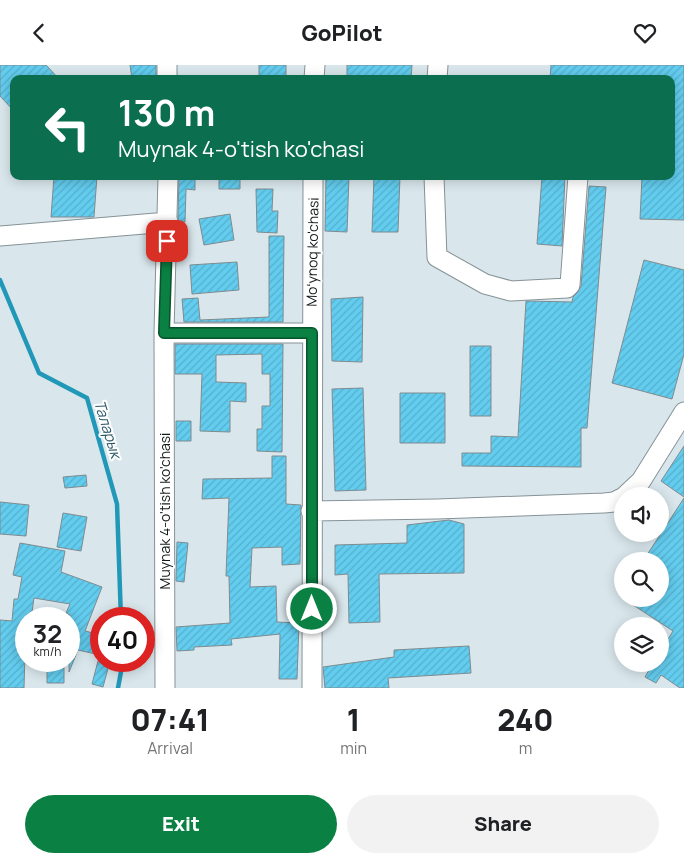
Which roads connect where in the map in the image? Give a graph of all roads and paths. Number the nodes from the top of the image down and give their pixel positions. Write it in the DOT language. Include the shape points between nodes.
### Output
graph roads {
  1 [pos="168,180"];
  2 [pos="313,180"];
  3 [pos="434,180"];
  4 [pos="578,180"];
  5 [pos="168,222"];
  6 [pos="0,236"];
  7 [pos="164,333"];
  8 [pos="312,333"];
  9 [pos="684,412"];
  10 [pos="635,487"];
  11 [pos="614,502"];
  12 [pos="312,511"];
  13 [pos="164,688"];
  14 [pos="312,688"];
  1 -- 5 [label="street, Muynak 4-o'tish ko'chasi"];
  2 -- 8 [label="street, Moʻynoq ko'chasi"];
  3 -- 4 [label="street" via="437,257 485,283 512,291 567,288 570,285"];
  5 -- 6 [label="street"];
  5 -- 7 [label="street, Muynak 4-o'tish ko'chasi"];
  7 -- 8 [label="street"];
  7 -- 13 [label="street, Muynak 4-o'tish ko'chasi"];
  8 -- 12 [label="street, Moʻynoq ko'chasi"];
  9 -- 10 [label="street"];
  11 -- 12 [label="street"];
  12 -- 14 [label="street, Moʻynoq ko'chasi"];
}
